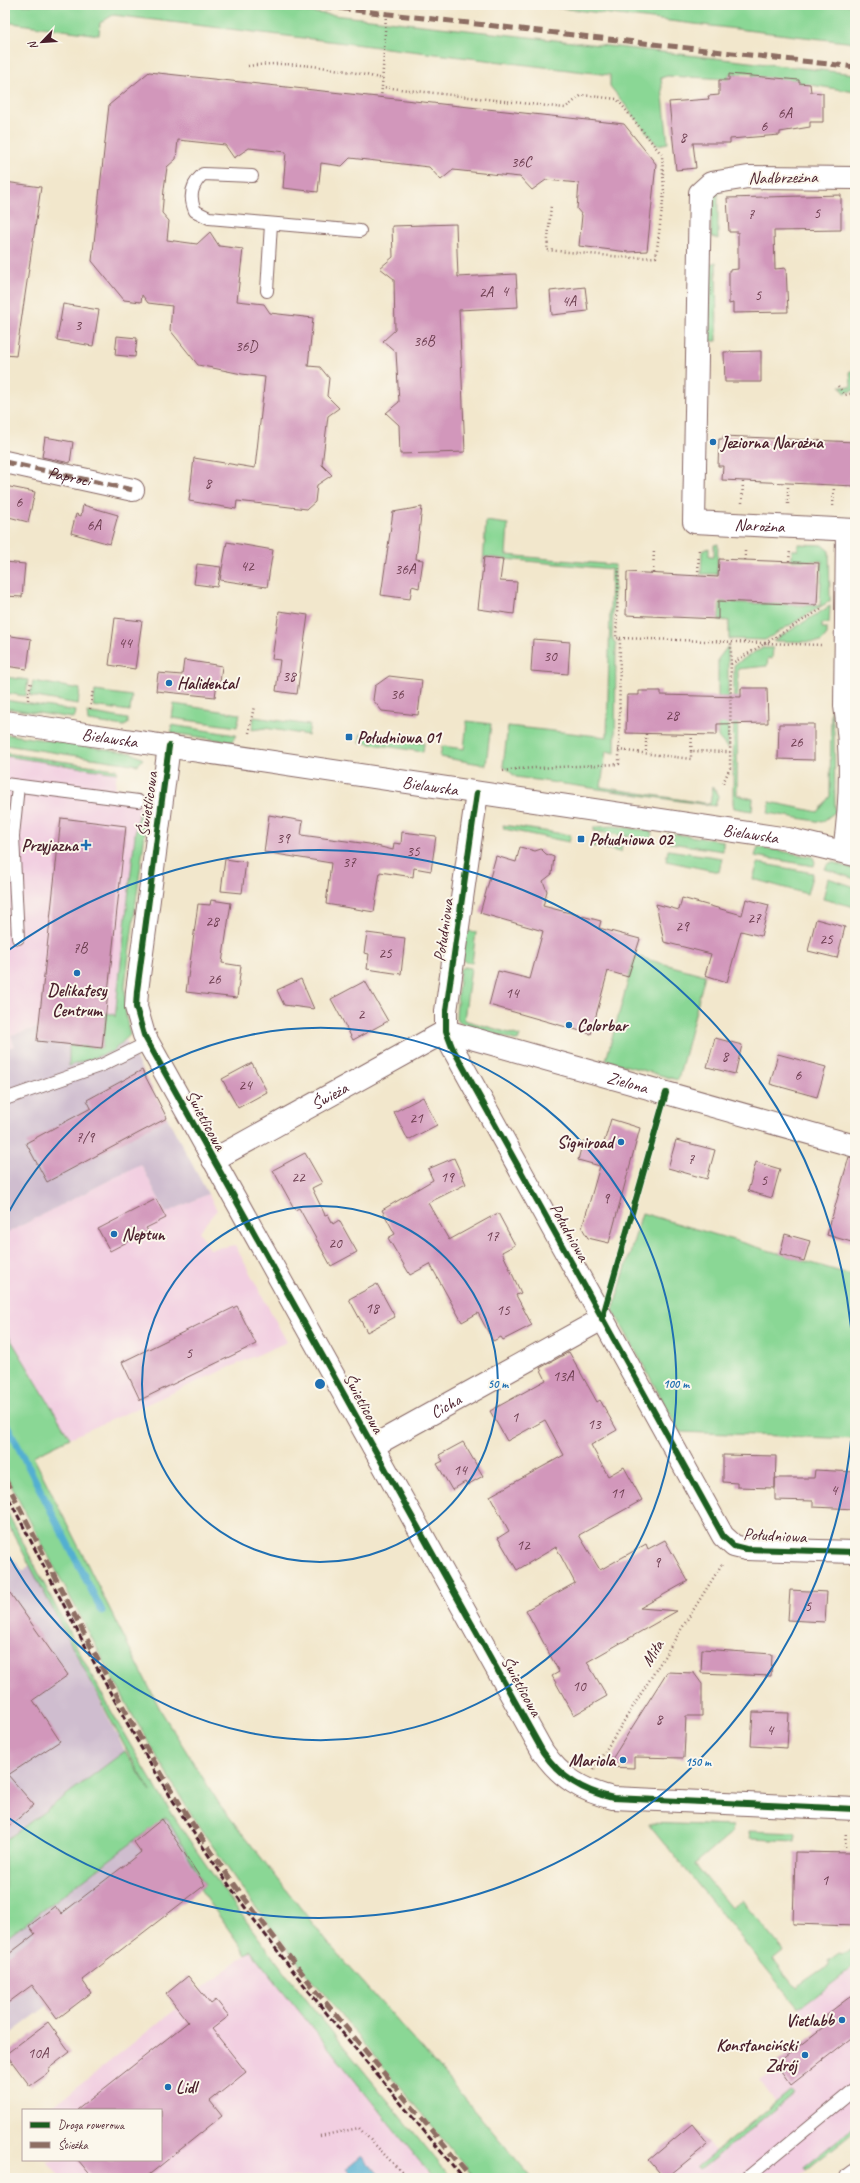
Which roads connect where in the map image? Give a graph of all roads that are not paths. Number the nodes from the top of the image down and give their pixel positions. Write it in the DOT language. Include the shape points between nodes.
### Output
graph roads {
  1 [pos="252,176"];
  2 [pos="855,178"];
  3 [pos="711,183"];
  4 [pos="271,224"];
  5 [pos="360,231"];
  6 [pos="267,291"];
  7 [pos="5,462"];
  8 [pos="133,490"];
  9 [pos="851,530"];
  10 [pos="850,715"];
  11 [pos="5,722"];
  12 [pos="169,746"];
  13 [pos="5,784"];
  14 [pos="18,786"];
  15 [pos="477,793"];
  16 [pos="138,801"];
  17 [pos="9,838"];
  18 [pos="849,853"];
  19 [pos="18,938"];
  20 [pos="446,1030"];
  21 [pos="147,1044"];
  22 [pos="5,1099"];
  23 [pos="855,1146"];
  24 [pos="213,1160"];
  25 [pos="602,1319"];
  26 [pos="373,1446"];
  27 [pos="855,1552"];
  28 [pos="855,1809"];
  29 [pos="855,2089"];
  30 [pos="855,2175"];
  31 [pos="747,2178"];
  32 [pos="851,2178"];
  1 -- 4 [label="lane" via="203,174 192,187 192,205 196,212 209,218"];
  2 -- 3 [label="street, Nadbrzeżna" via="748,177"];
  3 -- 9 [label="street, Narożna" via="700,193 694,522"];
  4 -- 5 [label="lane"];
  4 -- 6 [label="lane"];
  7 -- 8 [label="street, Paproci"];
  9 -- 10 [label="street, Narożna"];
  10 -- 18 [label="street, Narożna"];
  11 -- 12 [label="street, Bielawska"];
  12 -- 15 [label="street, Bielawska"];
  12 -- 21 [label="street, Świetlicowa" via="137,991 139,1022"];
  13 -- 14 [label="lane"];
  14 -- 16 [label="lane"];
  14 -- 17 [label="lane"];
  15 -- 18 [label="street, Bielawska" via="788,839"];
  15 -- 20 [label="street, Południowa" via="446,1011"];
  17 -- 19 [label="lane"];
  20 -- 23 [label="street, Zielona"];
  20 -- 24 [label="street, Świeża"];
  20 -- 25 [label="street, Południowa" via="452,1047"];
  21 -- 22 [label="lane" via="102,1065"];
  21 -- 24 [label="street, Świetlicowa"];
  24 -- 26 [label="street, Świetlicowa"];
  25 -- 26 [label="street, Cicha"];
  25 -- 27 [label="street, Południowa" via="723,1536 734,1546 746,1548"];
  26 -- 28 [label="street, Świetlicowa" via="543,1752 569,1781 597,1794 628,1800"];
  29 -- 31 [label="lane"];
  30 -- 32 [label="street"];
}
